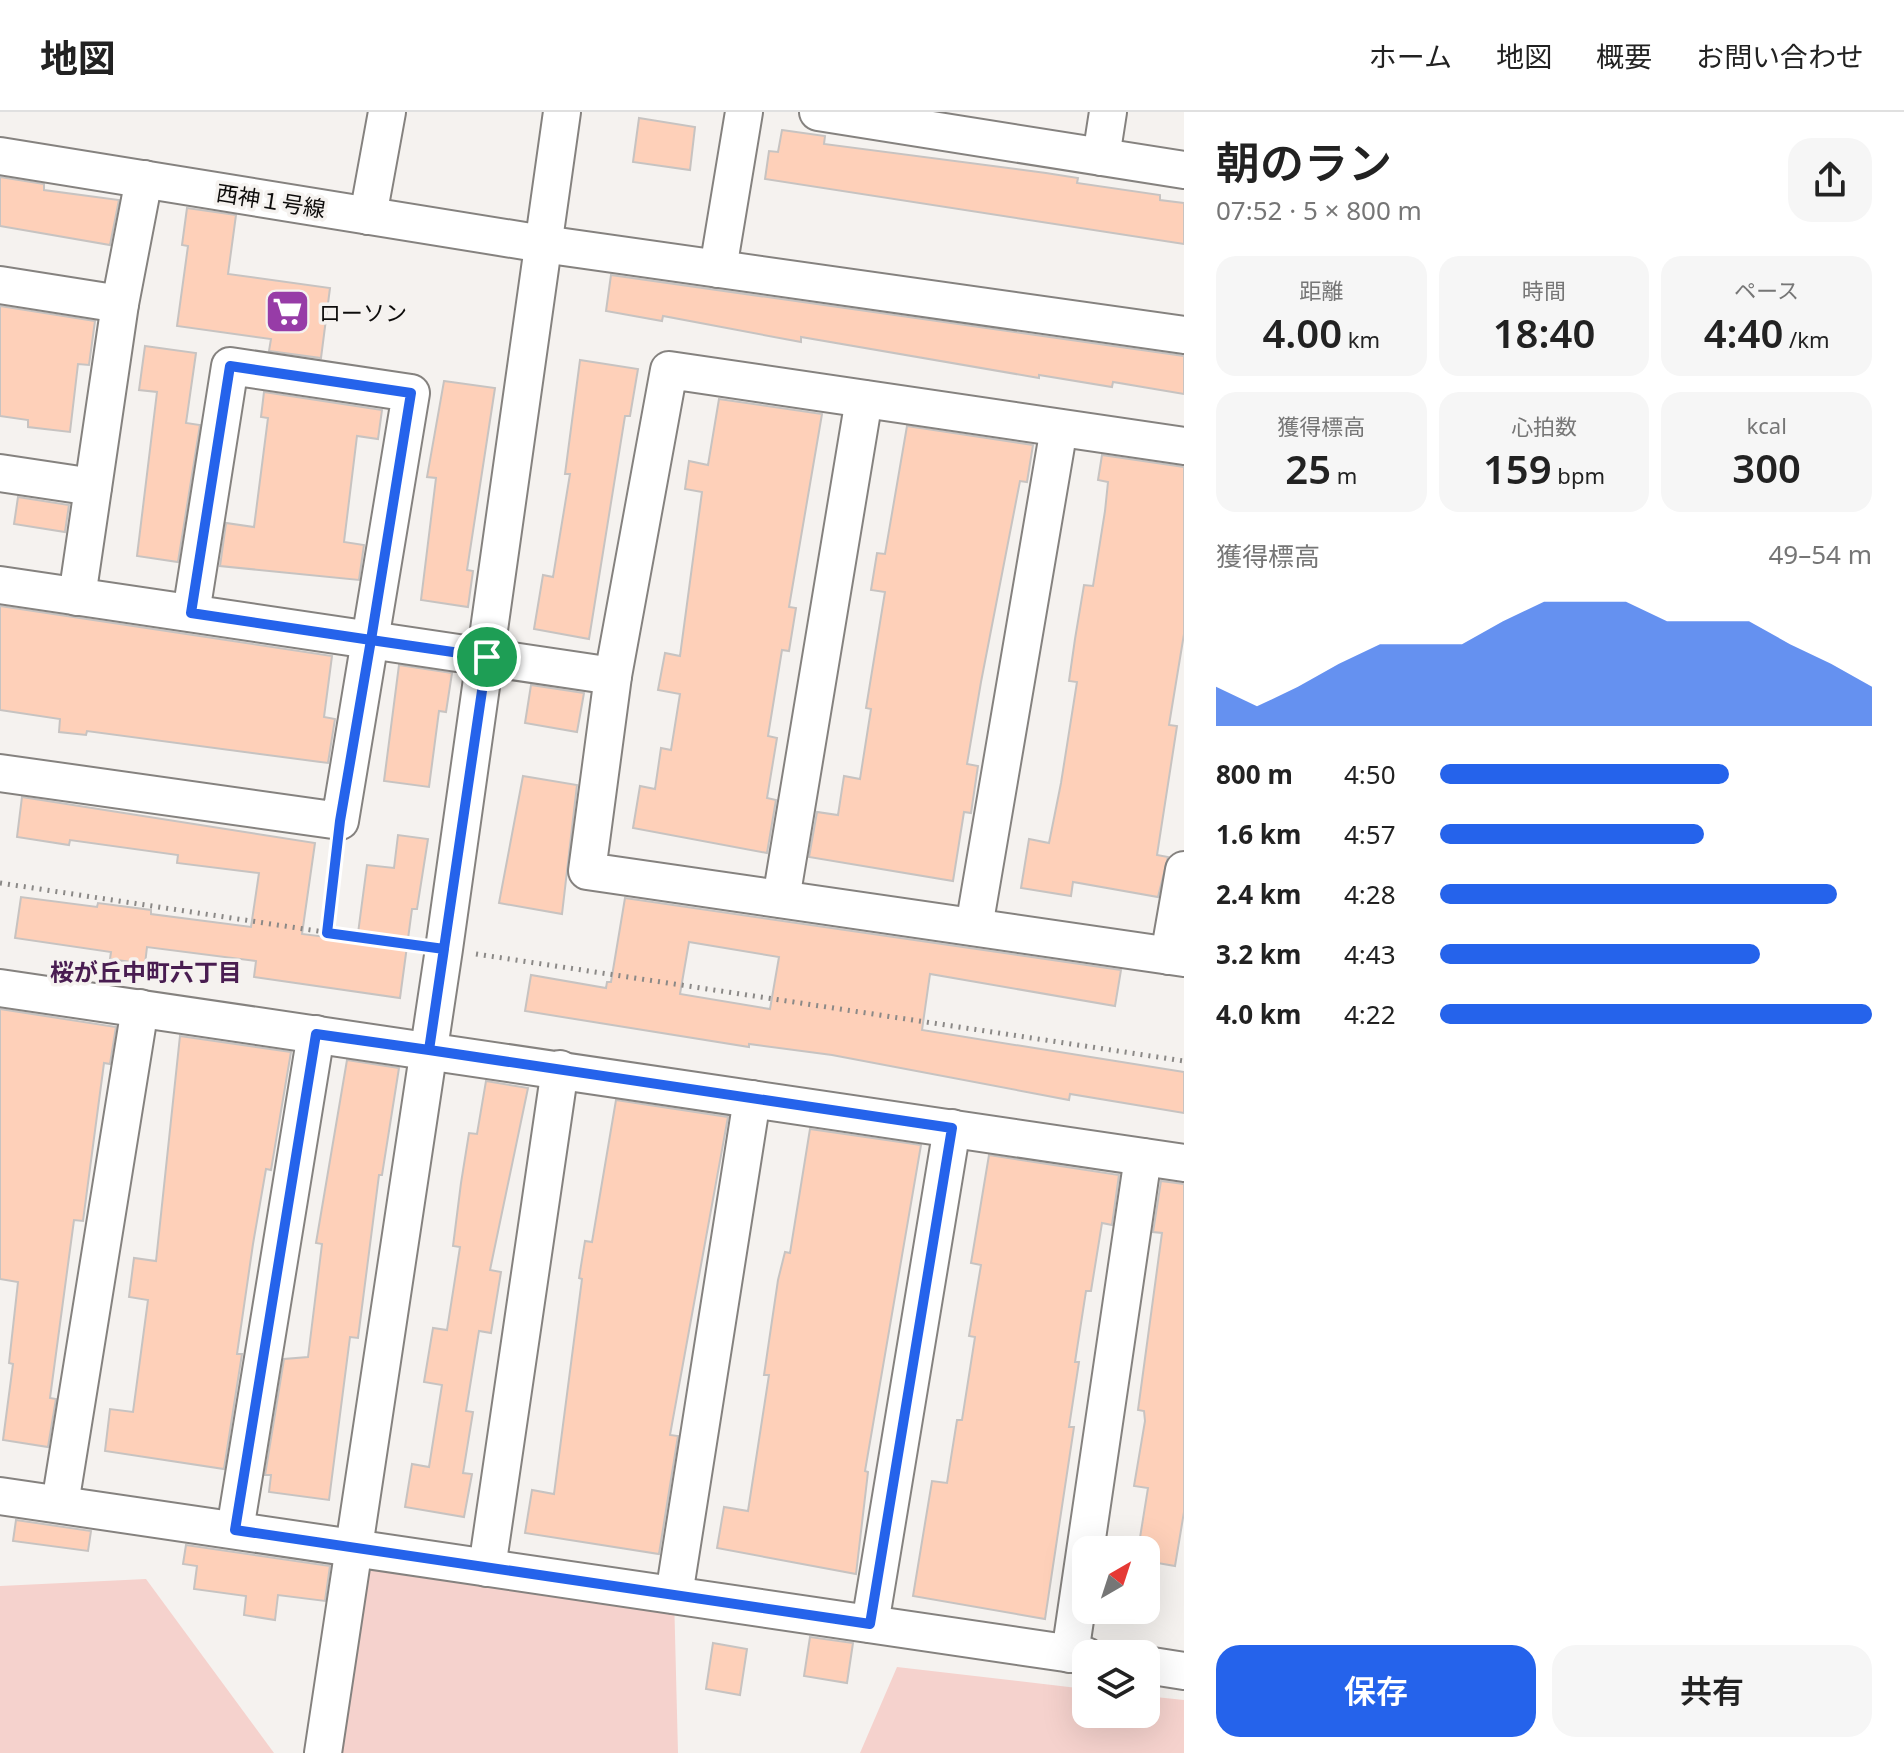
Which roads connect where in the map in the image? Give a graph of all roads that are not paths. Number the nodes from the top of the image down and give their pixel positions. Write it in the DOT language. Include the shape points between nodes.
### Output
graph roads {
  1 [pos="387,112"];
  2 [pos="562,112"];
  3 [pos="744,112"];
  4 [pos="818,112"];
  5 [pos="1108,112"];
  6 [pos="928,121"];
  7 [pos="0,156"];
  8 [pos="1101,157"];
  9 [pos="1184,170"];
  10 [pos="144,179"];
  11 [pos="368,216"];
  12 [pos="543,244"];
  13 [pos="718,269"];
  14 [pos="0,285"];
  15 [pos="120,304"];
  16 [pos="1184,335"];
  17 [pos="864,399"];
  18 [pos="1059,428"];
  19 [pos="1184,446"];
  20 [pos="0,473"];
  21 [pos="93,487"];
  22 [pos="0,585"];
  23 [pos="77,597"];
  24 [pos="191,613"];
  25 [pos="371,640"];
  26 [pos="487,657"];
  27 [pos="613,676"];
  28 [pos="0,773"];
  29 [pos="1184,870"];
  30 [pos="781,899"];
  31 [pos="974,927"];
  32 [pos="1177,957"];
  33 [pos="0,988"];
  34 [pos="140,1008"];
  35 [pos="316,1034"];
  36 [pos="429,1050"];
  37 [pos="560,1069"];
  38 [pos="752,1099"];
  39 [pos="952,1128"];
  40 [pos="1143,1157"];
  41 [pos="1184,1163"];
  42 [pos="0,1496"];
  43 [pos="60,1504"];
  44 [pos="235,1530"];
  45 [pos="355,1548"];
  46 [pos="487,1568"];
  47 [pos="674,1595"];
  48 [pos="870,1624"];
  49 [pos="1080,1640"];
  50 [pos="1072,1654"];
  51 [pos="1160,1667"];
  52 [pos="1184,1671"];
  53 [pos="323,1753"];
  1 -- 11 [label="street"];
  2 -- 12 [label="street"];
  3 -- 13 [label="street"];
  4 -- 6 [label="street"];
  5 -- 8 [label="street"];
  6 -- 8 [label="street"];
  7 -- 10 [label="street, 西神１号線"];
  8 -- 9 [label="street"];
  10 -- 11 [label="street, 西神１号線"];
  10 -- 15 [label="street"];
  11 -- 12 [label="street, 西神１号線"];
  12 -- 13 [label="street, 西神１号線"];
  12 -- 26 [label="street"];
  13 -- 16 [label="street, 西神１号線"];
  14 -- 15 [label="street"];
  15 -- 21 [label="street"];
  17 -- 18 [label="street"];
  17 -- 27 [label="street" via="669,370"];
  17 -- 30 [label="street"];
  18 -- 19 [label="street"];
  18 -- 31 [label="street"];
  20 -- 21 [label="street"];
  21 -- 23 [label="street"];
  22 -- 23 [label="street"];
  23 -- 24 [label="street"];
  24 -- 25 [label="street"];
  24 -- 25 [label="street" via="230,366 245,368 411,393"];
  25 -- 26 [label="street"];
  25 -- 28 [label="street" via="340,821"];
  26 -- 27 [label="street"];
  26 -- 36 [label="street"];
  27 -- 30 [label="street" via="587,871"];
  29 -- 32 [label="street"];
  30 -- 31 [label="street"];
  31 -- 32 [label="street"];
  33 -- 34 [label="street"];
  34 -- 35 [label="street"];
  34 -- 43 [label="street"];
  35 -- 36 [label="street"];
  35 -- 44 [label="street"];
  36 -- 37 [label="street"];
  36 -- 45 [label="street"];
  37 -- 38 [label="street"];
  37 -- 46 [label="street"];
  38 -- 39 [label="street"];
  38 -- 47 [label="street"];
  39 -- 40 [label="street"];
  39 -- 48 [label="street"];
  40 -- 41 [label="street"];
  40 -- 49 [label="street"];
  42 -- 43 [label="street"];
  43 -- 44 [label="street"];
  44 -- 45 [label="street"];
  45 -- 46 [label="street"];
  45 -- 53 [label="street"];
  46 -- 47 [label="street"];
  47 -- 48 [label="street"];
  48 -- 50 [label="street"];
  51 -- 52 [label="street"];
}
